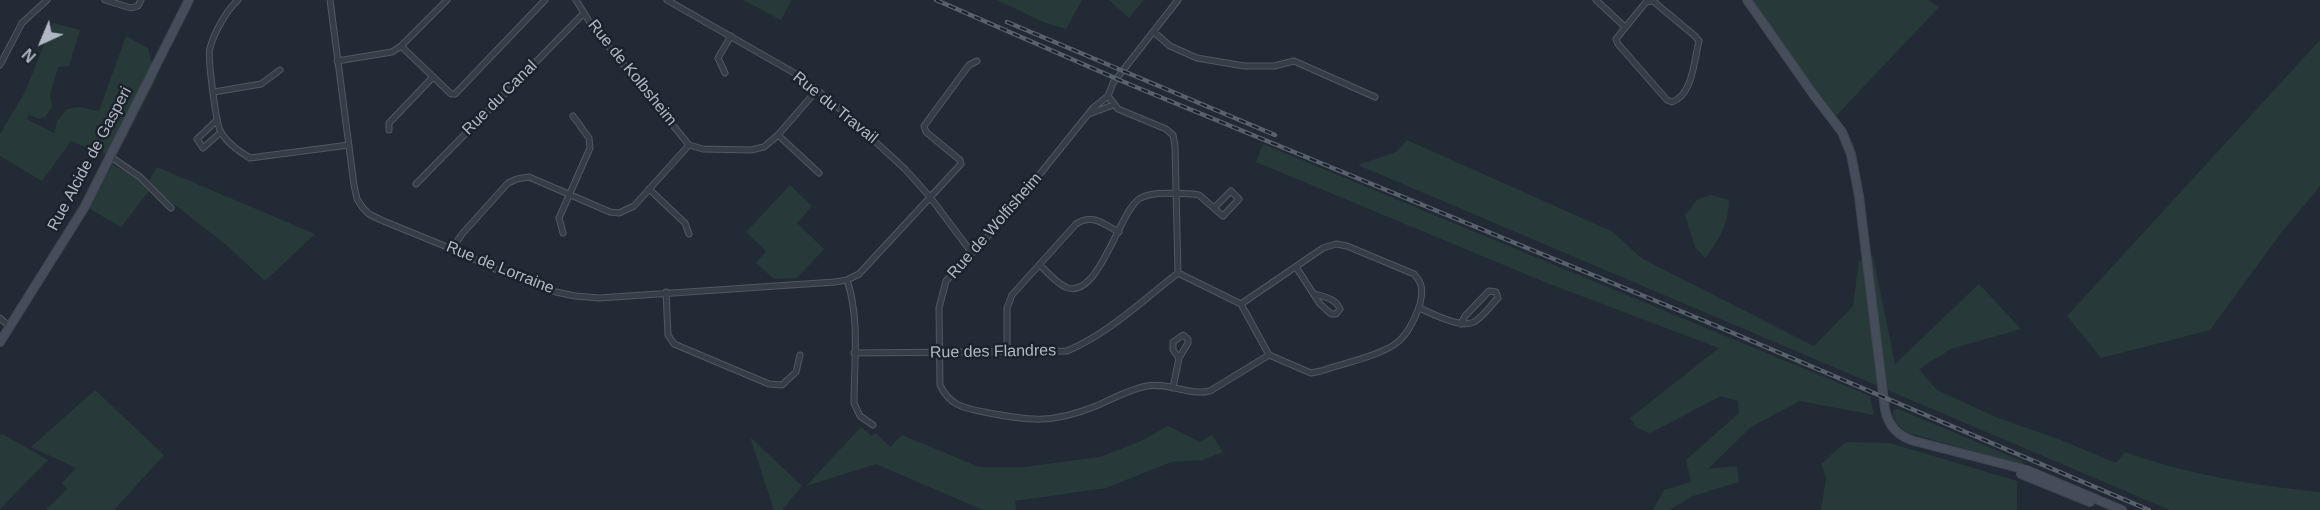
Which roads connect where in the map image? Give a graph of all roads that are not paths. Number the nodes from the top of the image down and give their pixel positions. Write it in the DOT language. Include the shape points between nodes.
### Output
graph roads {
  1 [pos="47,0"];
  2 [pos="105,0"];
  3 [pos="141,0"];
  4 [pos="189,0"];
  5 [pos="238,0"];
  6 [pos="330,0"];
  7 [pos="447,0"];
  8 [pos="545,0"];
  9 [pos="576,0"];
  10 [pos="667,0"];
  11 [pos="1178,0"];
  12 [pos="1596,0"];
  13 [pos="1747,0"];
  14 [pos="584,13"];
  15 [pos="1624,26"];
  16 [pos="1155,33"];
  17 [pos="731,36"];
  18 [pos="401,46"];
  19 [pos="337,61"];
  20 [pos="977,61"];
  21 [pos="0,65"];
  22 [pos="280,70"];
  23 [pos="725,73"];
  24 [pos="434,77"];
  25 [pos="817,90"];
  26 [pos="214,92"];
  27 [pos="1108,96"];
  28 [pos="1375,97"];
  29 [pos="1113,105"];
  30 [pos="1088,115"];
  31 [pos="573,116"];
  32 [pos="217,120"];
  33 [pos="389,130"];
  34 [pos="220,132"];
  35 [pos="778,135"];
  36 [pos="689,145"];
  37 [pos="349,146"];
  38 [pos="111,157"];
  39 [pos="819,173"];
  40 [pos="416,184"];
  41 [pos="649,189"];
  42 [pos="1176,194"];
  43 [pos="569,195"];
  44 [pos="930,197"];
  45 [pos="171,208"];
  46 [pos="1214,208"];
  47 [pos="1119,231"];
  48 [pos="563,233"];
  49 [pos="688,234"];
  50 [pos="452,249"];
  51 [pos="972,253"];
  52 [pos="1040,265"];
  53 [pos="1296,267"];
  54 [pos="1178,273"];
  55 [pos="847,280"];
  56 [pos="666,292"];
  57 [pos="1315,294"];
  58 [pos="1240,304"];
  59 [pos="1419,308"];
  60 [pos="0,318"];
  61 [pos="1461,324"];
  62 [pos="10,327"];
  63 [pos="0,342"];
  64 [pos="939,352"];
  65 [pos="1007,352"];
  66 [pos="854,353"];
  67 [pos="800,355"];
  68 [pos="1269,356"];
  69 [pos="1179,358"];
  70 [pos="1173,388"];
  71 [pos="873,425"];
  72 [pos="1993,462"];
  73 [pos="2112,510"];
  74 [pos="2122,510"];
  1 -- 21 [label="street" via="22,23"];
  2 -- 3 [label="street" via="131,8"];
  4 -- 38 [label="main road, Rue Alcide de Gasperi"];
  5 -- 26 [label="street" via="210,48"];
  6 -- 19 [label="street, Rue de Lorraine"];
  7 -- 18 [label="street"];
  8 -- 24 [label="street" via="455,94"];
  9 -- 14 [label="street, Rue de Kolbsheim"];
  10 -- 17 [label="street, Rue du Travail"];
  11 -- 16 [label="street, Rue de Wolfisheim"];
  12 -- 15 [label="street"];
  13 -- 72 [label="main road" via="1842,132 1851,154 1888,419 1908,439"];
  14 -- 36 [label="street, Rue de Kolbsheim"];
  14 -- 40 [label="street, Rue du Canal"];
  15 -- 15 [label="street" via="1617,35 1618,44 1667,100 1676,100 1687,90 1699,41 1653,1 1646,2"];
  16 -- 27 [label="street, Rue de Wolfisheim" via="1113,83"];
  16 -- 28 [label="street" via="1170,46 1197,58 1244,66 1294,61"];
  17 -- 23 [label="street" via="718,58"];
  17 -- 25 [label="street, Rue du Travail"];
  18 -- 19 [label="street" via="384,54"];
  18 -- 24 [label="street"];
  19 -- 37 [label="street, Rue de Lorraine"];
  20 -- 44 [label="street" via="969,65 924,126 961,164"];
  22 -- 26 [label="street" via="261,84"];
  24 -- 33 [label="street" via="389,123"];
  25 -- 35 [label="street"];
  25 -- 44 [label="street, Rue du Travail" via="876,141"];
  26 -- 32 [label="street"];
  27 -- 29 [label="street"];
  27 -- 30 [label="street, Rue de Wolfisheim"];
  29 -- 30 [label="street, Rue de Wolfisheim"];
  29 -- 42 [label="street" via="1173,135"];
  30 -- 51 [label="street, Rue de Wolfisheim"];
  31 -- 43 [label="street" via="589,138 590,148"];
  32 -- 34 [label="street"];
  32 -- 34 [label="street" via="197,139 198,143 203,148"];
  34 -- 37 [label="street" via="250,158"];
  35 -- 36 [label="street" via="764,147 751,150"];
  35 -- 39 [label="street"];
  36 -- 41 [label="street"];
  37 -- 50 [label="street, Rue de Lorraine" via="357,199 369,214"];
  38 -- 45 [label="street" via="140,177"];
  38 -- 62 [label="main road, Rue Alcide de Gasperi"];
  41 -- 43 [label="street" via="634,206 619,213"];
  41 -- 49 [label="street" via="685,223"];
  42 -- 46 [label="street" via="1199,195"];
  42 -- 47 [label="street" via="1139,199"];
  42 -- 54 [label="street"];
  43 -- 48 [label="street" via="559,218"];
  43 -- 50 [label="street" via="529,177 517,178 508,183"];
  44 -- 51 [label="street, Rue du Travail"];
  44 -- 55 [label="street" via="862,271"];
  46 -- 46 [label="street" via="1223,216 1239,199 1231,191"];
  47 -- 52 [label="street" via="1092,218 1084,219"];
  47 -- 52 [label="street" via="1100,266 1082,287 1068,288"];
  50 -- 56 [label="street, Rue de Lorraine" via="504,273 575,296"];
  51 -- 64 [label="street, Rue de Wolfisheim" via="946,281 939,308"];
  52 -- 65 [label="street" via="1011,295 1007,308"];
  53 -- 57 [label="street"];
  53 -- 58 [label="street"];
  53 -- 59 [label="street" via="1323,248 1347,246 1414,274 1421,281 1423,292"];
  54 -- 58 [label="street"];
  54 -- 65 [label="street, Rue des Flandres" via="1083,344 1059,352"];
  55 -- 56 [label="street, Rue de Lorraine"];
  55 -- 66 [label="street" via="854,314"];
  56 -- 67 [label="street" via="668,335 674,344 769,384 782,385 796,372"];
  57 -- 57 [label="street" via="1331,314 1340,309 1338,303"];
  58 -- 68 [label="street"];
  59 -- 61 [label="street"];
  59 -- 68 [label="street" via="1407,332 1388,348 1321,371 1311,373"];
  60 -- 62 [label="street"];
  61 -- 61 [label="street" via="1476,321 1498,298 1496,292 1489,291"];
  62 -- 63 [label="main road, Rue Alcide de Gasperi"];
  64 -- 65 [label="street, Rue des Flandres"];
  64 -- 66 [label="street, Rue des Flandres"];
  64 -- 70 [label="street, Rue de Wolfisheim" via="940,385 952,402 1022,420 1053,420 1147,386"];
  66 -- 71 [label="street" via="854,403 860,416"];
  68 -- 70 [label="street, Rue de Wolfisheim" via="1210,390 1200,393"];
  69 -- 70 [label="street"];
  72 -- 73 [label="main road"];
  72 -- 74 [label="main road" via="2033,472"];
}
